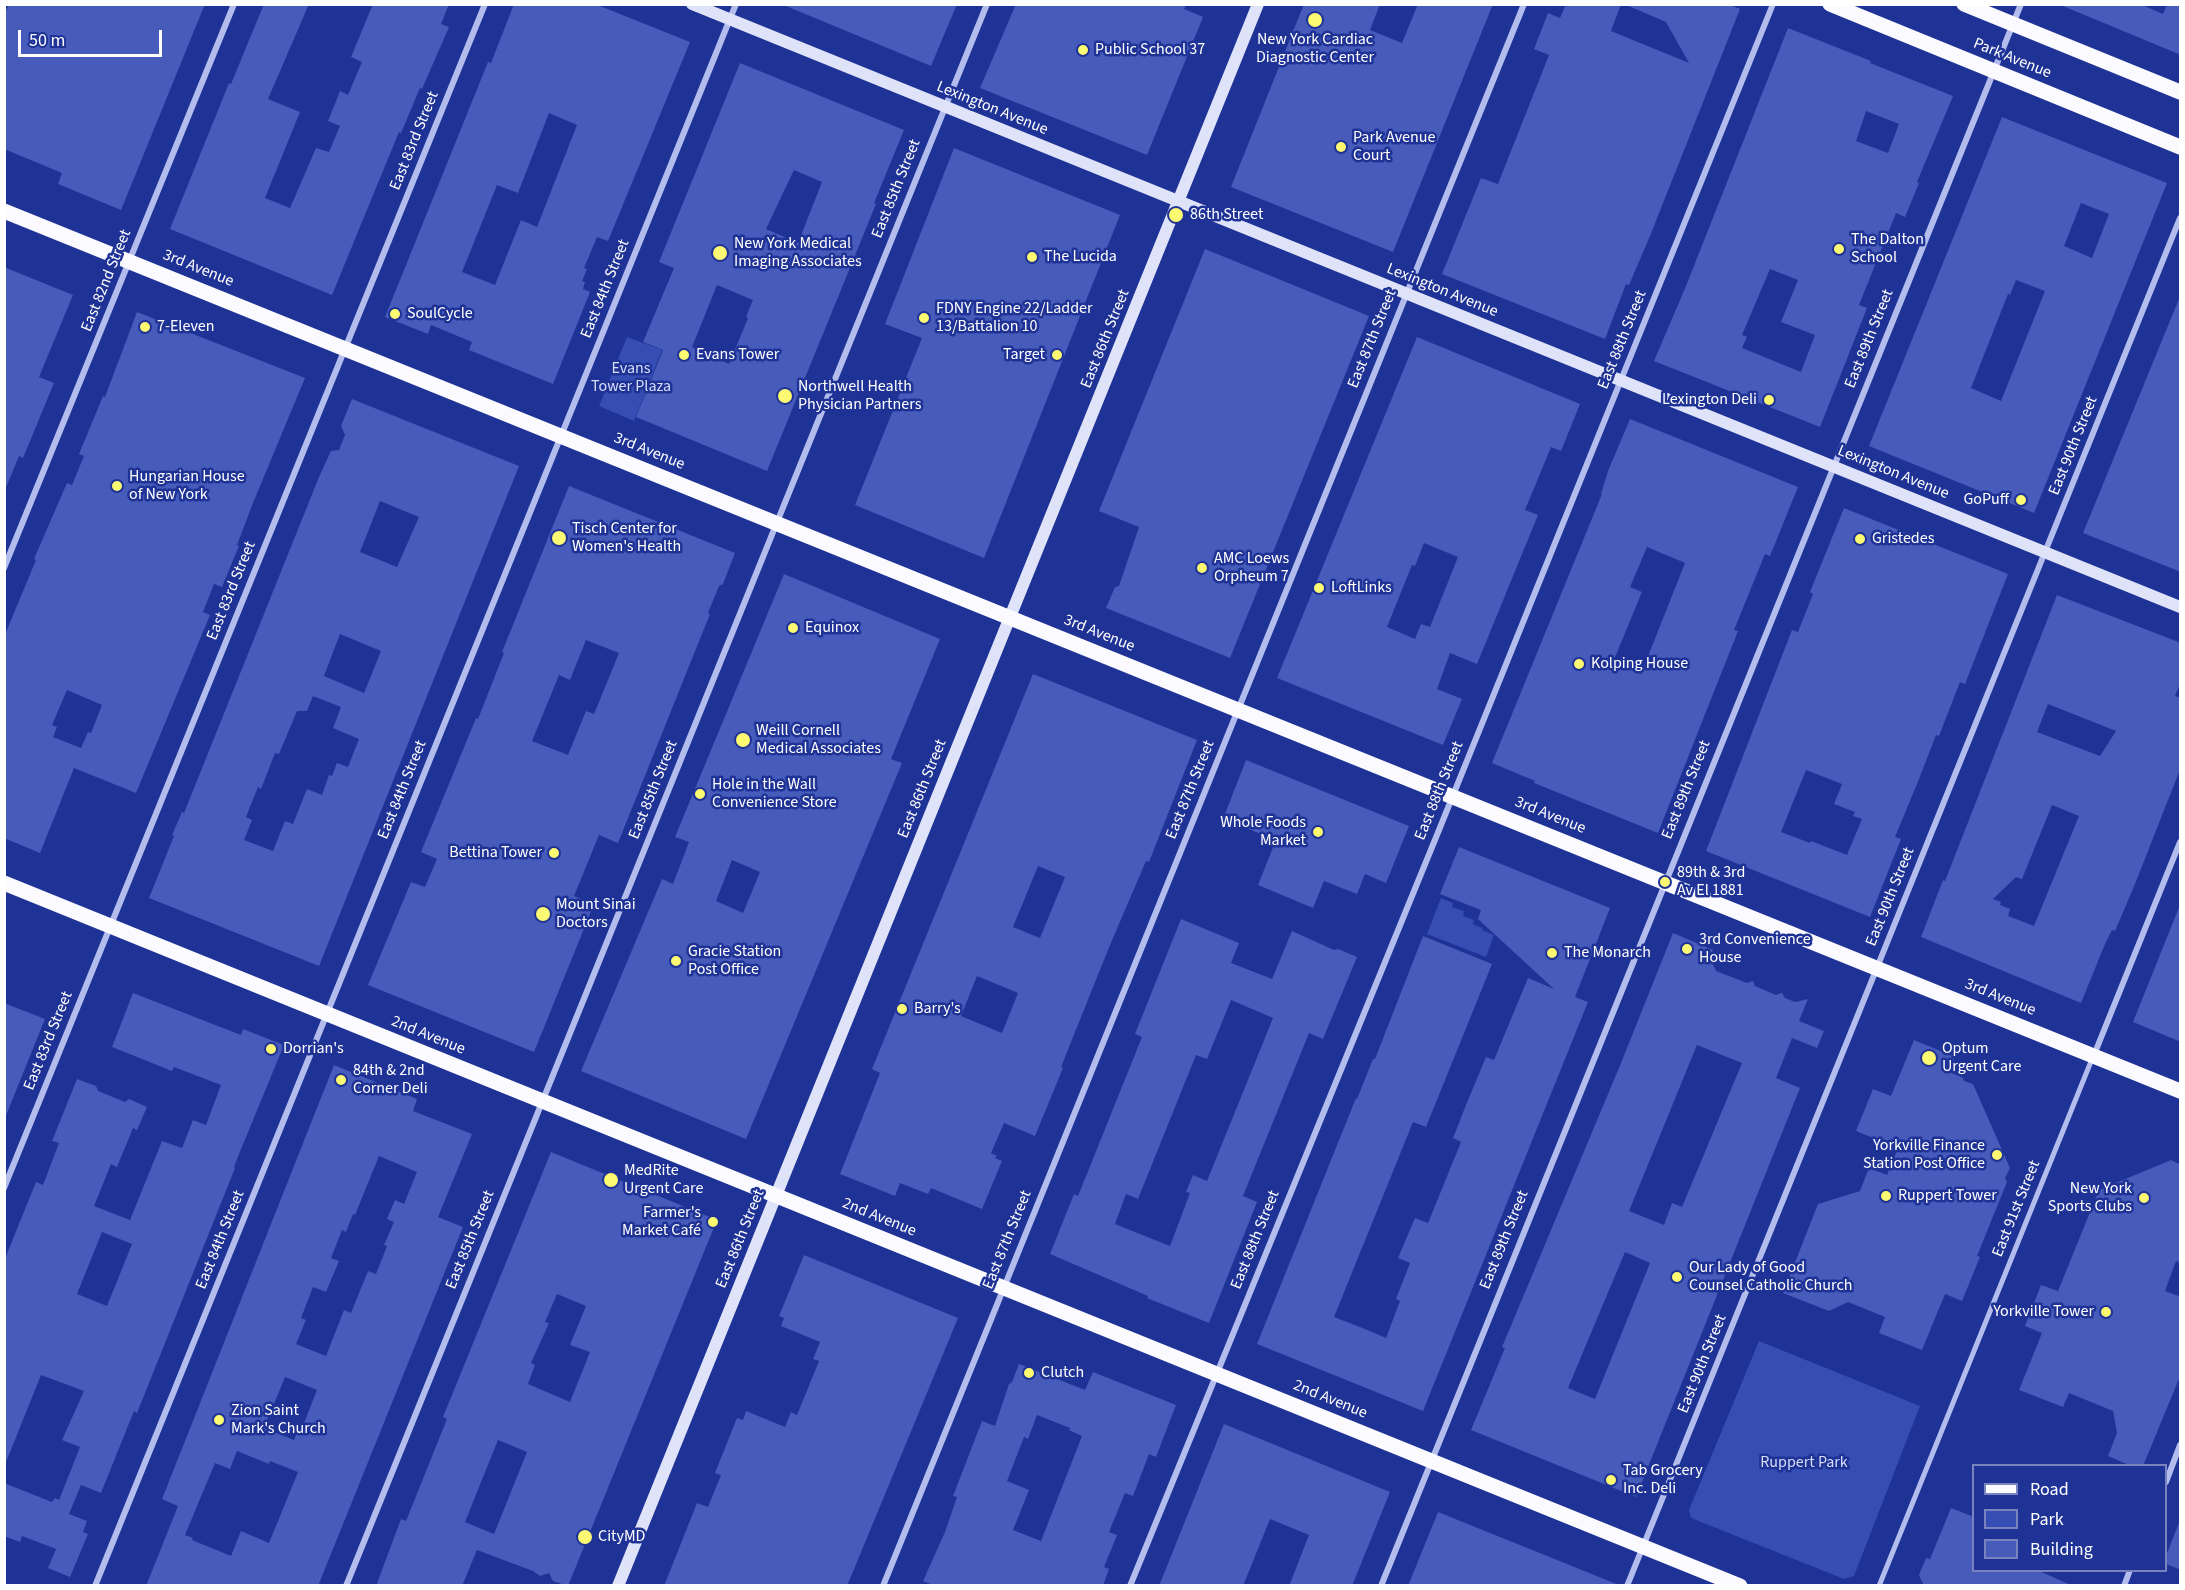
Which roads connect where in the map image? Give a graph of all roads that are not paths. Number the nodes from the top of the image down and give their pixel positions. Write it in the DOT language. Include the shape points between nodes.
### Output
graph roads {
  1 [pos="234,4"];
  2 [pos="485,4"];
  3 [pos="692,4"];
  4 [pos="736,4"];
  5 [pos="987,4"];
  6 [pos="1258,4"];
  7 [pos="1524,4"];
  8 [pos="1773,4"];
  9 [pos="1830,4"];
  10 [pos="1964,4"];
  11 [pos="2021,4"];
  12 [pos="730,20"];
  13 [pos="2013,24"];
  14 [pos="1994,72"];
  15 [pos="2181,92"];
  16 [pos="945,108"];
  17 [pos="2181,147"];
  18 [pos="1179,202"];
  19 [pos="4,211"];
  20 [pos="2181,218"];
  21 [pos="129,261"];
  22 [pos="1406,294"];
  23 [pos="345,348"];
  24 [pos="1621,381"];
  25 [pos="561,435"];
  26 [pos="1833,466"];
  27 [pos="777,523"];
  28 [pos="2046,552"];
  29 [pos="4,568"];
  30 [pos="2181,607"];
  31 [pos="1011,617"];
  32 [pos="1238,709"];
  33 [pos="1452,796"];
  34 [pos="2181,842"];
  35 [pos="1665,882"];
  36 [pos="4,883"];
  37 [pos="110,927"];
  38 [pos="1877,968"];
  39 [pos="327,1014"];
  40 [pos="2094,1056"];
  41 [pos="2181,1091"];
  42 [pos="542,1101"];
  43 [pos="4,1188"];
  44 [pos="777,1195"];
  45 [pos="1004,1288"];
  46 [pos="1216,1374"];
  47 [pos="2181,1445"];
  48 [pos="1431,1460"];
  49 [pos="2167,1480"];
  50 [pos="1644,1545"];
  51 [pos="95,1586"];
  52 [pos="346,1586"];
  53 [pos="618,1586"];
  54 [pos="883,1586"];
  55 [pos="1130,1586"];
  56 [pos="1381,1586"];
  57 [pos="1627,1586"];
  58 [pos="1740,1586"];
  59 [pos="1879,1586"];
  1 -- 21 [label="street, East 82nd Street"];
  2 -- 23 [label="street, East 83rd Street"];
  3 -- 12 [label="main road, Lexington Avenue"];
  4 -- 12 [label="street, East 84th Street"];
  5 -- 16 [label="street, East 85th Street"];
  6 -- 18 [label="main road, East 86th Street"];
  7 -- 22 [label="street, East 87th Street"];
  8 -- 24 [label="street, East 88th Street"];
  9 -- 14 [label="main road, Park Avenue"];
  10 -- 13 [label="main road, Park Avenue"];
  11 -- 13 [label="street, East 89th Street"];
  12 -- 16 [label="main road, Lexington Avenue"];
  12 -- 25 [label="street, East 84th Street"];
  13 -- 14 [label="street, East 89th Street"];
  13 -- 15 [label="main road, Park Avenue"];
  14 -- 17 [label="main road, Park Avenue"];
  14 -- 26 [label="street, East 89th Street"];
  16 -- 18 [label="main road, Lexington Avenue"];
  16 -- 27 [label="street, East 85th Street"];
  18 -- 22 [label="main road, Lexington Avenue"];
  18 -- 31 [label="main road, East 86th Street"];
  19 -- 21 [label="main road, 3rd Avenue"];
  20 -- 28 [label="street, East 90th Street"];
  21 -- 23 [label="main road, 3rd Avenue"];
  21 -- 29 [label="street, East 82nd Street"];
  22 -- 24 [label="main road, Lexington Avenue"];
  22 -- 32 [label="street, East 87th Street"];
  23 -- 25 [label="main road, 3rd Avenue"];
  23 -- 37 [label="street, East 83rd Street"];
  24 -- 26 [label="main road, Lexington Avenue"];
  24 -- 33 [label="street, East 88th Street"];
  25 -- 27 [label="main road, 3rd Avenue"];
  25 -- 39 [label="street, East 84th Street"];
  26 -- 28 [label="main road, Lexington Avenue"];
  26 -- 35 [label="street, East 89th Street"];
  27 -- 31 [label="main road, 3rd Avenue"];
  27 -- 42 [label="street, East 85th Street"];
  28 -- 30 [label="main road, Lexington Avenue"];
  28 -- 38 [label="street, East 90th Street"];
  31 -- 32 [label="main road, 3rd Avenue"];
  31 -- 44 [label="main road, East 86th Street"];
  32 -- 33 [label="main road, 3rd Avenue"];
  32 -- 45 [label="street, East 87th Street"];
  33 -- 35 [label="main road, 3rd Avenue"];
  33 -- 46 [label="street, East 88th Street"];
  34 -- 40 [label="street, East 91st Street"];
  35 -- 38 [label="main road, 3rd Avenue"];
  35 -- 48 [label="street, East 89th Street"];
  36 -- 37 [label="main road, 2nd Avenue"];
  37 -- 39 [label="main road, 2nd Avenue"];
  37 -- 43 [label="street, East 83rd Street"];
  38 -- 40 [label="main road, 3rd Avenue"];
  38 -- 50 [label="street, East 90th Street"];
  39 -- 42 [label="main road, 2nd Avenue"];
  39 -- 51 [label="street, East 84th Street"];
  40 -- 41 [label="main road, 3rd Avenue"];
  40 -- 59 [label="street, East 91st Street"];
  42 -- 44 [label="main road, 2nd Avenue"];
  42 -- 52 [label="street, East 85th Street"];
  44 -- 45 [label="main road, 2nd Avenue"];
  44 -- 53 [label="main road, East 86th Street"];
  45 -- 46 [label="main road, 2nd Avenue"];
  45 -- 54 [label="street, East 87th Street"];
  46 -- 48 [label="main road, 2nd Avenue"];
  46 -- 55 [label="street, East 88th Street"];
  47 -- 49 [label="street"];
  48 -- 50 [label="main road, 2nd Avenue"];
  48 -- 56 [label="street, East 89th Street"];
  50 -- 57 [label="street, East 90th Street"];
  50 -- 58 [label="main road, 2nd Avenue"];
}
